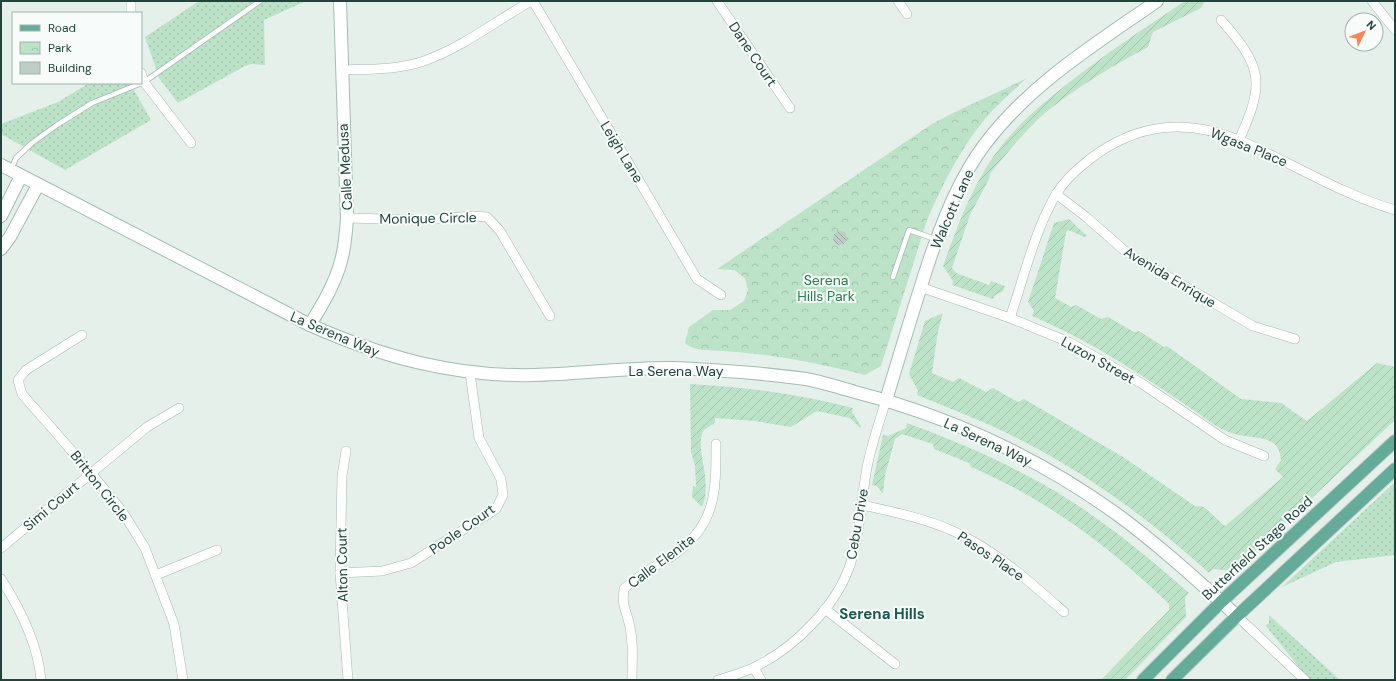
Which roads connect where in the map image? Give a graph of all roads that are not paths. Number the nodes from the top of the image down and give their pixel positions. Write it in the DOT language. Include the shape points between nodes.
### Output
graph roads {
  1 [pos="131,1"];
  2 [pos="260,1"];
  3 [pos="340,1"];
  4 [pos="532,1"];
  5 [pos="717,1"];
  6 [pos="898,1"];
  7 [pos="1157,1"];
  8 [pos="1372,1"];
  9 [pos="131,12"];
  10 [pos="907,14"];
  11 [pos="1221,20"];
  12 [pos="1395,30"];
  13 [pos="342,70"];
  14 [pos="143,77"];
  15 [pos="129,84"];
  16 [pos="790,108"];
  17 [pos="1240,140"];
  18 [pos="191,143"];
  19 [pos="11,170"];
  20 [pos="38,185"];
  21 [pos="1056,194"];
  22 [pos="1395,210"];
  23 [pos="1,216"];
  24 [pos="347,218"];
  25 [pos="937,240"];
  26 [pos="1,249"];
  27 [pos="893,277"];
  28 [pos="920,287"];
  29 [pos="721,295"];
  30 [pos="550,316"];
  31 [pos="1010,318"];
  32 [pos="310,326"];
  33 [pos="82,335"];
  34 [pos="1295,339"];
  35 [pos="470,373"];
  36 [pos="886,400"];
  37 [pos="179,408"];
  38 [pos="1395,441"];
  39 [pos="716,444"];
  40 [pos="346,451"];
  41 [pos="1264,456"];
  42 [pos="1395,469"];
  43 [pos="91,472"];
  44 [pos="862,505"];
  45 [pos="1,548"];
  46 [pos="217,550"];
  47 [pos="340,573"];
  48 [pos="156,575"];
  49 [pos="1,580"];
  50 [pos="1221,602"];
  51 [pos="825,609"];
  52 [pos="1064,612"];
  53 [pos="1237,616"];
  54 [pos="895,664"];
  55 [pos="754,668"];
  56 [pos="42,680"];
  57 [pos="183,680"];
  58 [pos="348,680"];
  59 [pos="632,680"];
  60 [pos="718,680"];
  61 [pos="760,680"];
  62 [pos="1143,680"];
  63 [pos="1172,680"];
  64 [pos="1305,680"];
  1 -- 9 [label="street"];
  2 -- 14 [label="lane"];
  3 -- 13 [label="main road, Calle Medusa"];
  4 -- 13 [label="street" via="469,40 424,61 383,69"];
  4 -- 29 [label="street, Leigh Lane" via="697,279"];
  5 -- 16 [label="street, Dane Court"];
  6 -- 10 [label="street"];
  7 -- 25 [label="main road, Walcott Lane" via="1058,71 1002,124 985,143 965,174"];
  8 -- 12 [label="street"];
  11 -- 17 [label="street" via="1252,60 1256,79 1254,104"];
  13 -- 24 [label="main road, Calle Medusa"];
  14 -- 18 [label="street"];
  15 -- 19 [label="lane" via="92,103 32,143 16,158"];
  17 -- 21 [label="street, Wgasa Place" via="1193,127 1146,130 1106,147 1085,162"];
  17 -- 22 [label="street, Wgasa Place"];
  19 -- 20 [label="main road, La Serena Way"];
  19 -- 23 [label="main road"];
  20 -- 26 [label="main road" via="10,238"];
  20 -- 32 [label="main road, La Serena Way"];
  21 -- 31 [label="street, Wgasa Place" via="1038,233"];
  21 -- 34 [label="street, Avenida Enrique" via="1126,252 1253,326"];
  24 -- 30 [label="street, Monique Circle" via="424,220 487,217 500,231"];
  24 -- 32 [label="main road, Calle Medusa" via="341,262 328,295"];
  25 -- 27 [label="lane" via="909,230"];
  25 -- 28 [label="main road, Walcott Lane"];
  28 -- 31 [label="street, Luzon Street"];
  28 -- 36 [label="main road, Walcott Lane"];
  31 -- 41 [label="street, Luzon Street" via="1071,343 1103,360 1224,440"];
  32 -- 35 [label="main road, La Serena Way" via="386,355"];
  33 -- 43 [label="street, Britton Circle" via="26,370 18,380 22,394"];
  35 -- 36 [label="main road, La Serena Way" via="533,375 673,368 742,372 808,380"];
  35 -- 47 [label="street, Poole Court" via="479,438 501,479 503,495 496,509 411,563 382,571"];
  36 -- 44 [label="street, Cebu Drive" via="866,473"];
  36 -- 50 [label="main road, La Serena Way" via="972,432 1026,458 1076,488 1154,542"];
  37 -- 43 [label="street, Simi Court" via="147,427"];
  38 -- 50 [label="main road, Butterfield Stage Road"];
  39 -- 59 [label="street, Calle Elenita" via="714,499 707,519 693,540 634,579 624,589 623,606 631,638"];
  40 -- 47 [label="street, Alton Court" via="342,476"];
  42 -- 53 [label="main road"];
  43 -- 45 [label="street, Simi Court"];
  43 -- 48 [label="street, Britton Circle" via="122,511 145,548"];
  44 -- 51 [label="street, Cebu Drive" via="851,563 841,585"];
  44 -- 52 [label="street, Pasos Place" via="924,520 954,531 1006,564"];
  46 -- 48 [label="street"];
  47 -- 58 [label="street, Alton Court"];
  48 -- 57 [label="street, Britton Circle" via="174,624"];
  49 -- 56 [label="street" via="26,625 36,652"];
  50 -- 53 [label="main road, La Serena Way"];
  50 -- 62 [label="main road, Butterfield Stage Road"];
  51 -- 54 [label="street"];
  51 -- 55 [label="street, Cebu Drive" via="796,639"];
  53 -- 63 [label="main road"];
  53 -- 64 [label="street, La Serena Way"];
  55 -- 60 [label="street, Cebu Drive"];
  55 -- 61 [label="street"];
}
